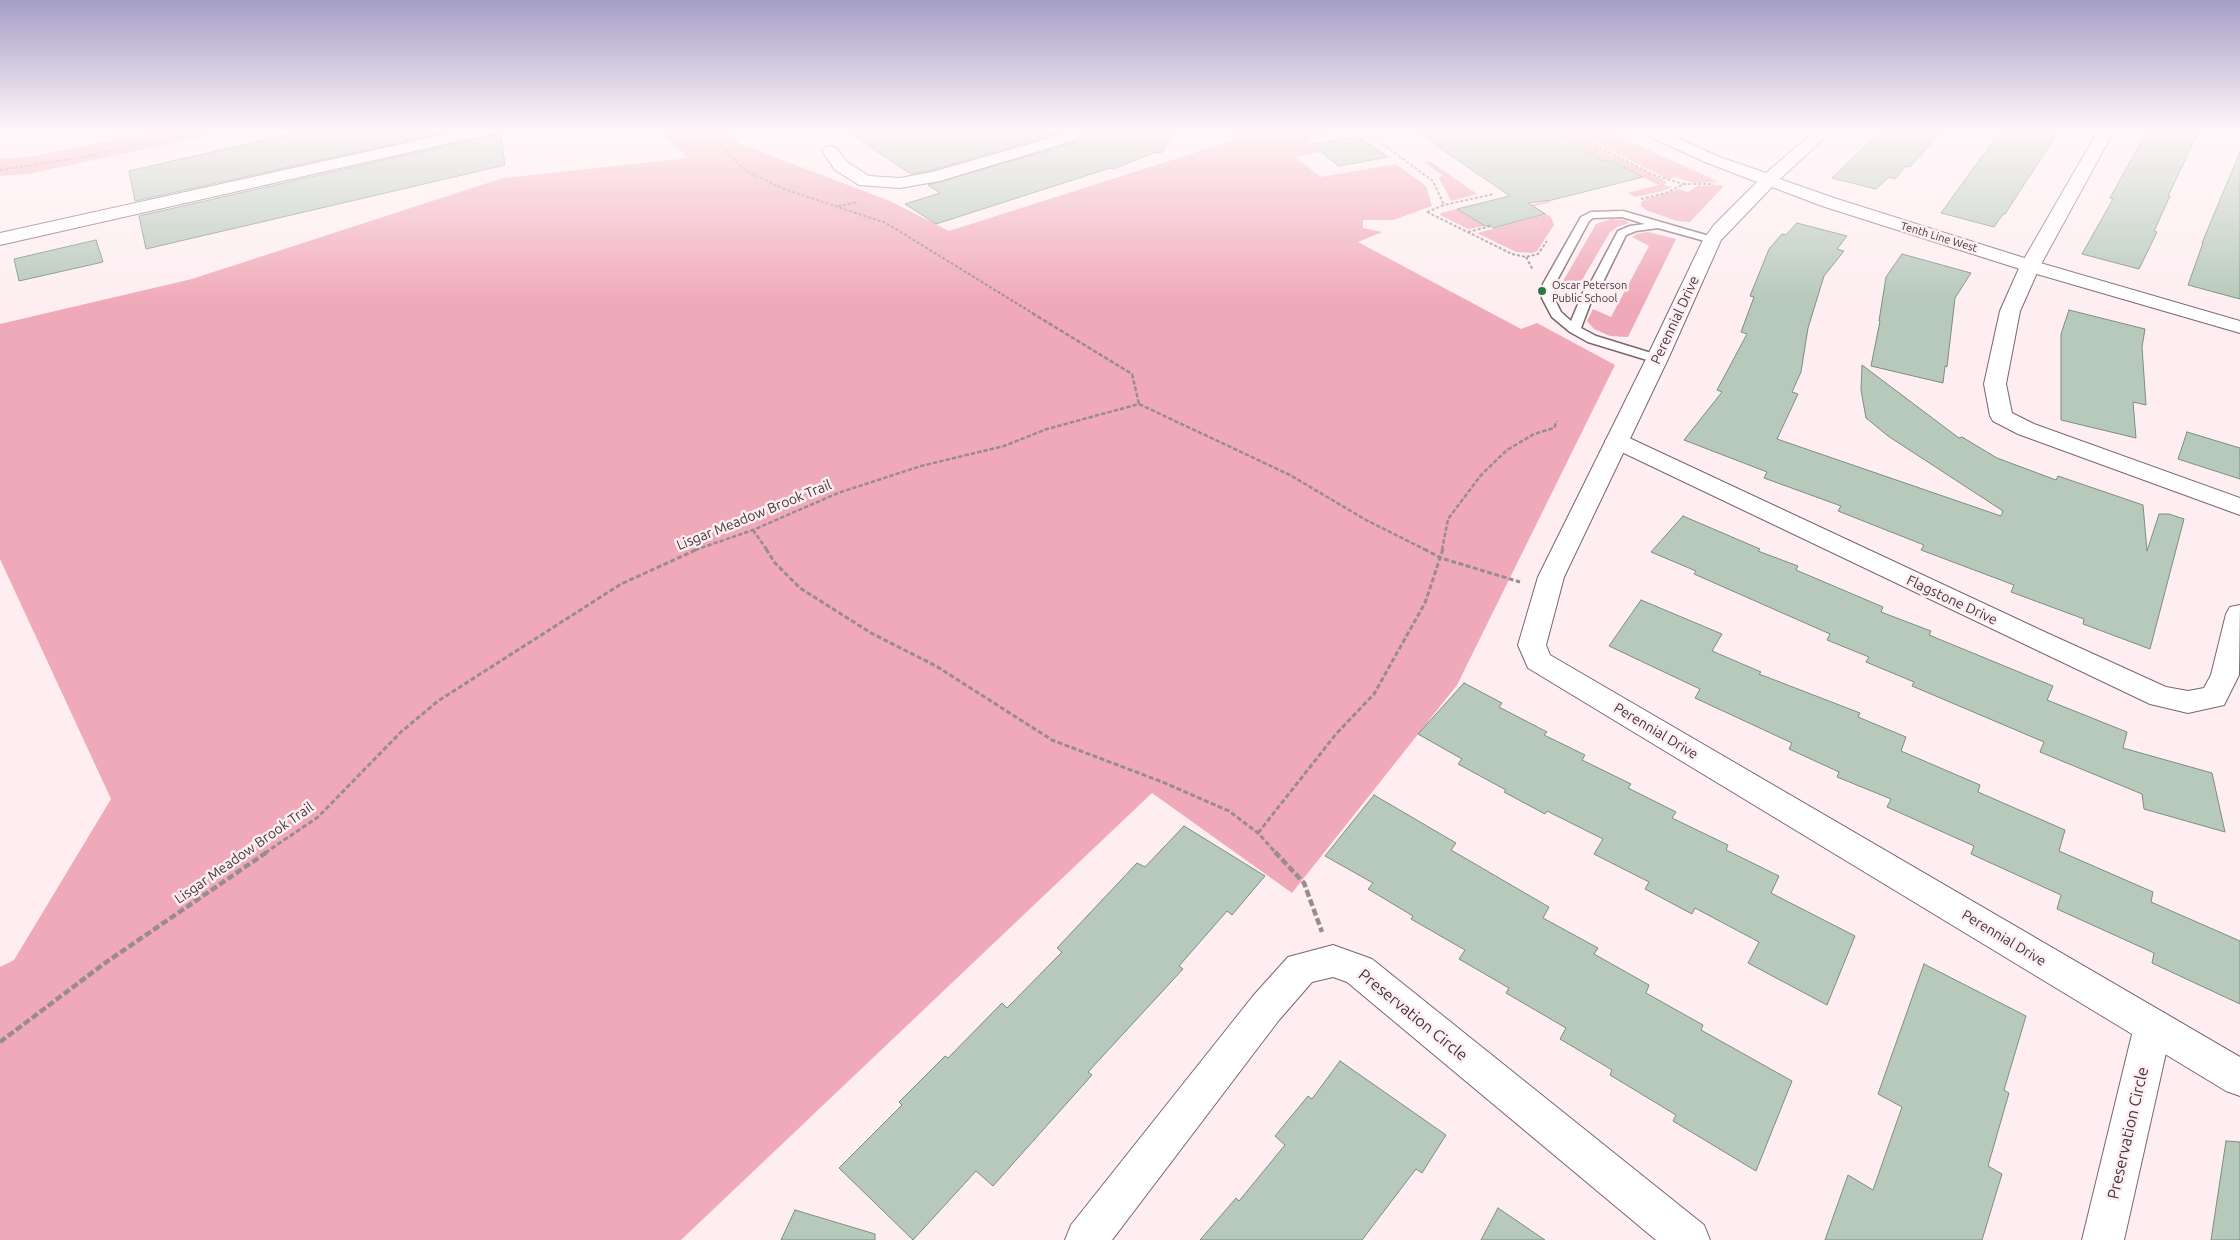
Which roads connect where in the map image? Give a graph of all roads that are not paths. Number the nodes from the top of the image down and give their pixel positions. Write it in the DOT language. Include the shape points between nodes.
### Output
graph roads {
  1 [pos="232,187"];
  2 [pos="1762,187"];
  3 [pos="1786,187"];
  4 [pos="2074,187"];
  5 [pos="1669,227"];
  6 [pos="0,239"];
  7 [pos="1712,240"];
  8 [pos="2030,266"];
  9 [pos="2240,327"];
  10 [pos="1574,329"];
  11 [pos="1657,359"];
  12 [pos="1617,441"];
  13 [pos="2240,507"];
  14 [pos="2240,614"];
  15 [pos="2153,1026"];
  16 [pos="2240,1078"];
  17 [pos="1086,1240"];
  18 [pos="1690,1240"];
  19 [pos="2103,1240"];
  1 -- 6 [label="street"];
  2 -- 7 [label="street, Perennial Drive"];
  3 -- 8 [label="street, Tenth Line West"];
  4 -- 8 [label="street"];
  5 -- 7 [label="lane"];
  5 -- 10 [label="lane" via="1634,228 1622,233 1590,290"];
  5 -- 10 [label="lane" via="1623,214 1600,214 1585,219 1549,284 1548,298 1556,314"];
  7 -- 11 [label="street, Perennial Drive"];
  8 -- 9 [label="street, Tenth Line West"];
  8 -- 13 [label="street" via="2010,311 1995,384 2002,416 2026,429"];
  10 -- 11 [label="lane" via="1592,339"];
  11 -- 12 [label="street, Perennial Drive"];
  12 -- 14 [label="street, Flagstone Drive" via="2160,696 2188,702 2214,697 2225,675"];
  12 -- 15 [label="street, Perennial Drive" via="1551,577 1532,645 1538,661"];
  15 -- 16 [label="street, Perennial Drive"];
  15 -- 19 [label="street, Preservation Circle"];
  17 -- 18 [label="street, Preservation Circle" via="1301,968 1333,962 1359,970"];
}
